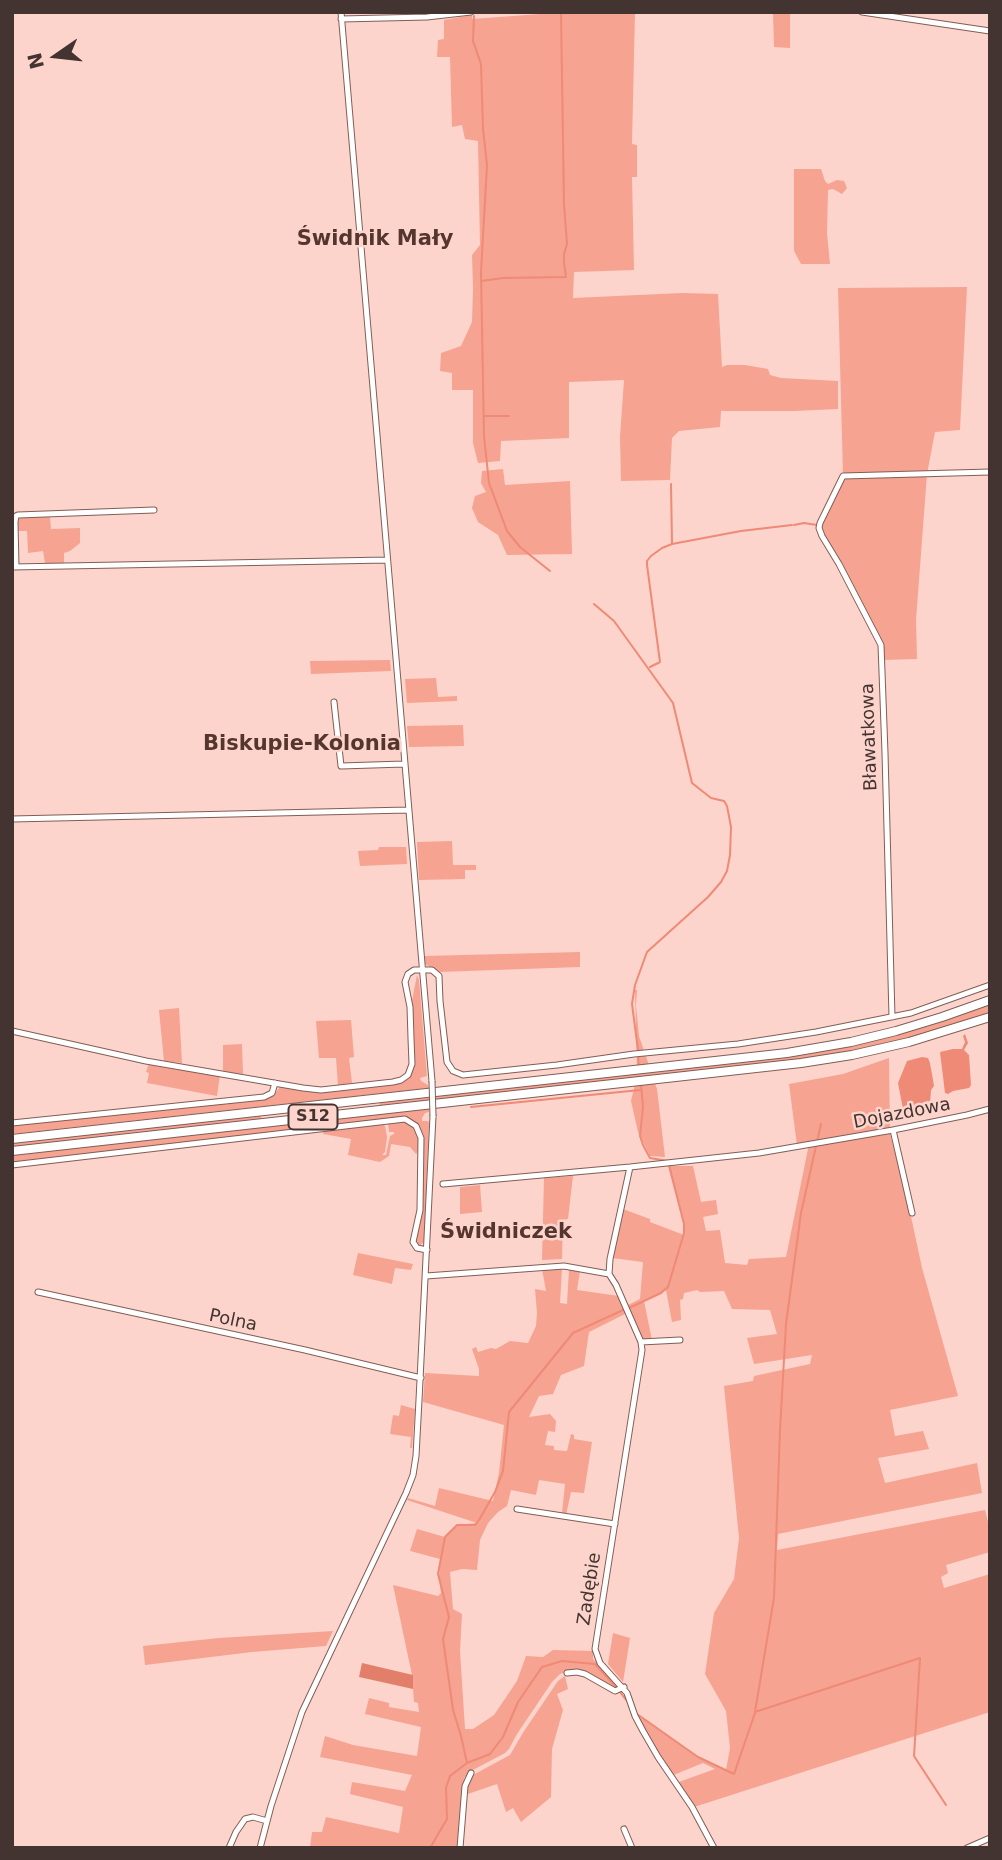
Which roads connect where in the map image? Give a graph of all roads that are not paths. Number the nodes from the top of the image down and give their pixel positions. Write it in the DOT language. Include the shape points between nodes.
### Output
graph roads {
  1 [pos="471,12"];
  2 [pos="862,12"];
  3 [pos="341,16"];
  4 [pos="990,31"];
  5 [pos="990,472"];
  6 [pos="154,510"];
  7 [pos="387,560"];
  8 [pos="14,567"];
  9 [pos="334,702"];
  10 [pos="404,764"];
  11 [pos="408,810"];
  12 [pos="12,819"];
  13 [pos="422,970"];
  14 [pos="990,985"];
  15 [pos="990,1000"];
  16 [pos="892,1017"];
  17 [pos="990,1017"];
  18 [pos="12,1031"];
  19 [pos="275,1083"];
  20 [pos="990,1109"];
  21 [pos="12,1123"];
  22 [pos="892,1130"];
  23 [pos="12,1139"];
  24 [pos="12,1150"];
  25 [pos="12,1165"];
  26 [pos="630,1167"];
  27 [pos="443,1184"];
  28 [pos="912,1213"];
  29 [pos="427,1250"];
  30 [pos="609,1274"];
  31 [pos="426,1276"];
  32 [pos="38,1293"];
  33 [pos="680,1340"];
  34 [pos="641,1342"];
  35 [pos="421,1378"];
  36 [pos="517,1509"];
  37 [pos="615,1524"];
  38 [pos="567,1673"];
  39 [pos="620,1689"];
  40 [pos="471,1773"];
  41 [pos="267,1821"];
  42 [pos="624,1829"];
  43 [pos="990,1838"];
  44 [pos="229,1848"];
  45 [pos="260,1848"];
  46 [pos="460,1848"];
  47 [pos="632,1848"];
  48 [pos="714,1848"];
  49 [pos="967,1848"];
  1 -- 3 [label="street" via="427,17"];
  2 -- 4 [label="street"];
  3 -- 7 [label="street"];
  5 -- 16 [label="street, Bławatkowa" via="843,475 820,523 822,536 881,645"];
  6 -- 8 [label="street" via="18,515"];
  7 -- 8 [label="street"];
  7 -- 10 [label="street"];
  9 -- 10 [label="street" via="341,766"];
  10 -- 11 [label="street"];
  11 -- 12 [label="street"];
  11 -- 13 [label="street"];
  13 -- 16 [label="street" via="439,976 445,1057 450,1069 459,1074 772,1040"];
  13 -- 19 [label="street" via="410,972 405,982 412,1061 406,1077 321,1090"];
  13 -- 29 [label="street, bridge" via="433,1116"];
  14 -- 16 [label="street"];
  15 -- 23 [label="highway, S12" via="851,1042 787,1053"];
  17 -- 24 [label="highway, S12" via="838,1058"];
  18 -- 19 [label="street"];
  19 -- 21 [label="street" via="272,1093 264,1097"];
  20 -- 22 [label="street, Dojazdowa"];
  22 -- 26 [label="street, Dojazdowa" via="760,1153"];
  22 -- 28 [label="street"];
  25 -- 29 [label="street" via="405,1119 416,1126 421,1138 420,1209 413,1242"];
  26 -- 27 [label="street, Dojazdowa"];
  26 -- 30 [label="street"];
  29 -- 31 [label="street"];
  30 -- 31 [label="street" via="561,1265"];
  30 -- 34 [label="street, Zadębie"];
  31 -- 35 [label="street"];
  32 -- 35 [label="street, Polna"];
  33 -- 34 [label="street"];
  34 -- 37 [label="street, Zadębie"];
  35 -- 41 [label="street" via="411,1481 302,1712"];
  36 -- 37 [label="street"];
  37 -- 39 [label="street, Zadębie" via="594,1649"];
  38 -- 39 [label="street" via="585,1674 612,1690"];
  39 -- 48 [label="street, Zadębie"];
  40 -- 46 [label="street" via="465,1786"];
  41 -- 44 [label="street" via="247,1818"];
  41 -- 45 [label="street"];
  42 -- 47 [label="street"];
  43 -- 49 [label="street"];
}
